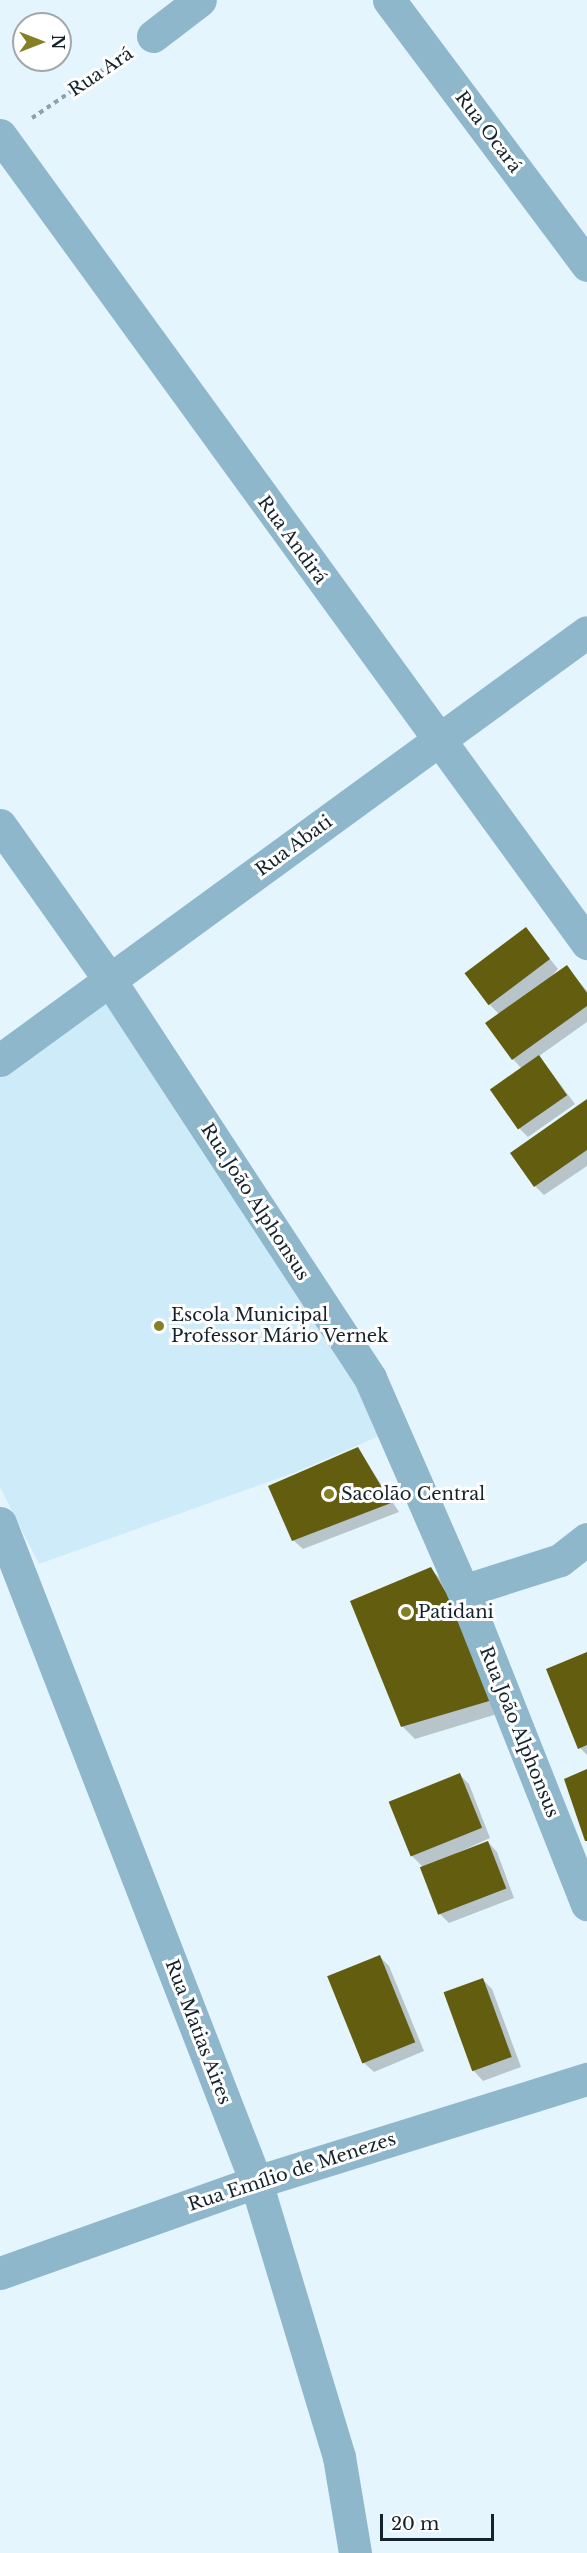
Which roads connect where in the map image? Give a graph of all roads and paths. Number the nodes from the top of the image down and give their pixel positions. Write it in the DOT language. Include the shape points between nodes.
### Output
graph roads {
  1 [pos="200,0"];
  2 [pos="389,0"];
  3 [pos="153,36"];
  4 [pos="1,138"];
  5 [pos="587,265"];
  6 [pos="587,632"];
  7 [pos="438,742"];
  8 [pos="0,825"];
  9 [pos="587,943"];
  10 [pos="109,979"];
  11 [pos="0,1060"];
  12 [pos="0,1523"];
  13 [pos="587,1539"];
  14 [pos="573,1566"];
  15 [pos="464,1592"];
  16 [pos="587,1904"];
  17 [pos="587,2079"];
  18 [pos="256,2182"];
  19 [pos="0,2273"];
  20 [pos="355,2553"];
  1 -- 3 [label="street, Rua Ará"];
  2 -- 5 [label="street, Rua Ocará"];
  3 -- 4 [label="path, Rua Ará"];
  4 -- 7 [label="street, Rua Andirá"];
  6 -- 7 [label="street, Rua Abati"];
  7 -- 9 [label="street, Rua Andirá"];
  7 -- 10 [label="street, Rua Abati"];
  8 -- 10 [label="street, Rua João Alphonsus"];
  10 -- 11 [label="street, Rua Abati"];
  10 -- 15 [label="street, Rua João Alphonsus" via="370,1378"];
  12 -- 18 [label="street, Rua Matias Aires"];
  13 -- 14 [label="street"];
  14 -- 15 [label="street"];
  15 -- 16 [label="street, Rua João Alphonsus"];
  17 -- 18 [label="street, Rua Emílio de Menezes"];
  18 -- 19 [label="street, Rua Emílio de Menezes"];
  18 -- 20 [label="street, Rua Matias Aires" via="339,2457"];
}
